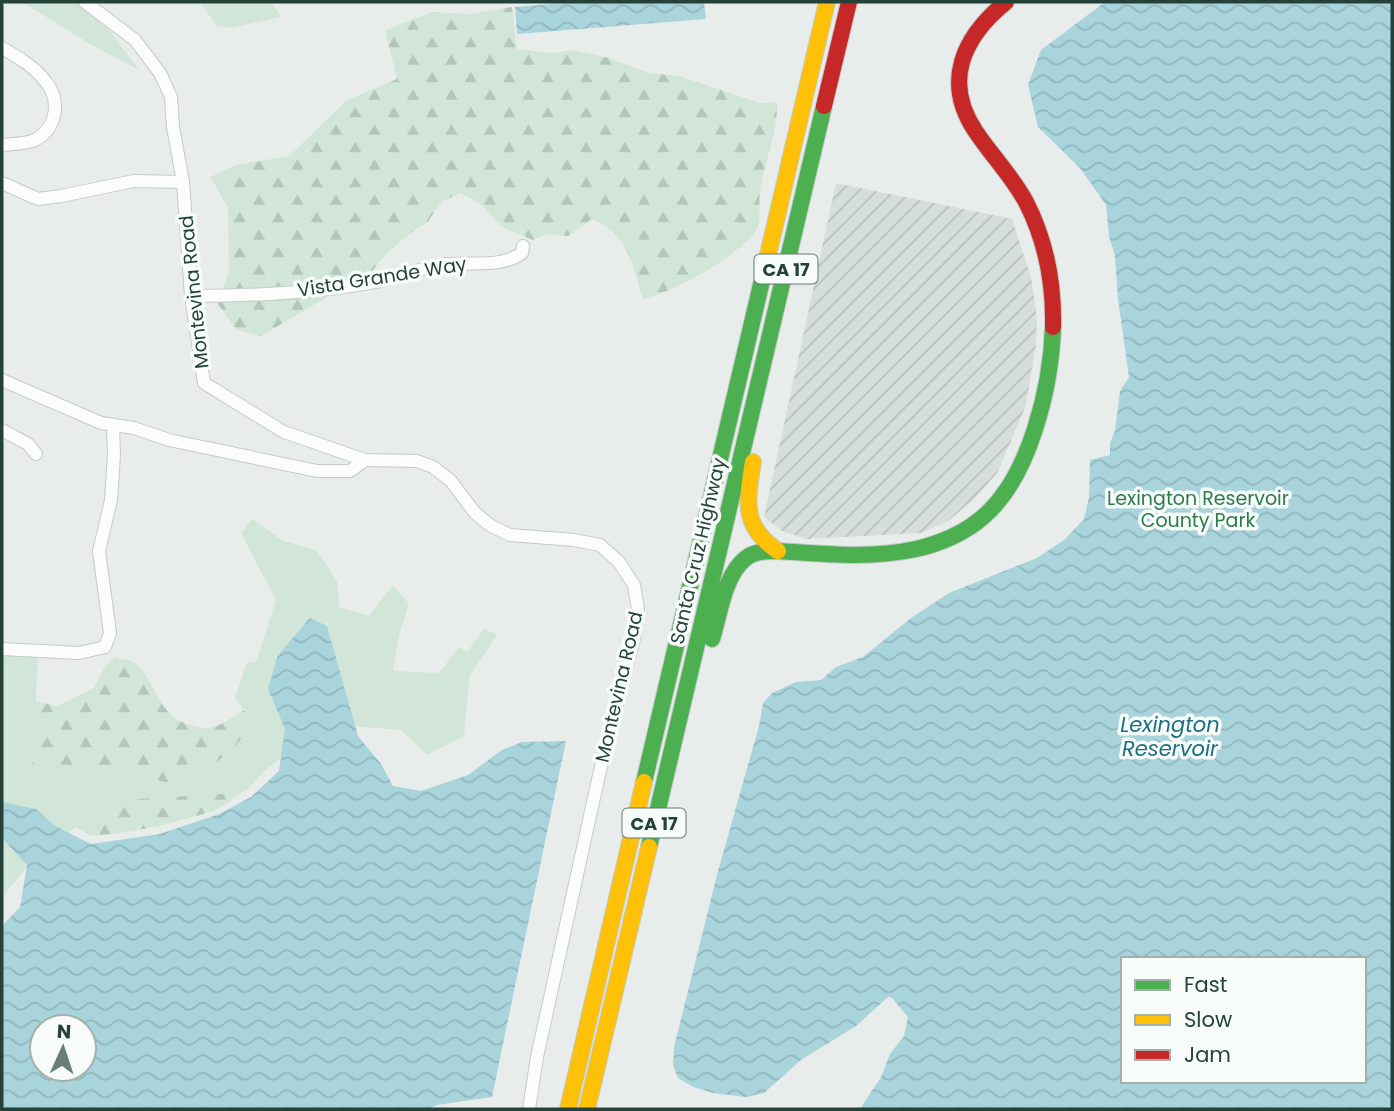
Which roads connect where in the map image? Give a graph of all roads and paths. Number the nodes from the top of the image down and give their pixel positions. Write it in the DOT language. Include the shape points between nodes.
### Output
graph roads {
  1 [pos="85,2"];
  2 [pos="827,2"];
  3 [pos="849,2"];
  4 [pos="1005,3"];
  5 [pos="2,48"];
  6 [pos="2,145"];
  7 [pos="183,182"];
  8 [pos="2,183"];
  9 [pos="523,246"];
  10 [pos="191,296"];
  11 [pos="767,348"];
  12 [pos="2,380"];
  13 [pos="113,426"];
  14 [pos="2,430"];
  15 [pos="36,454"];
  16 [pos="365,460"];
  17 [pos="778,551"];
  18 [pos="2,649"];
  19 [pos="657,807"];
  20 [pos="529,1109"];
  21 [pos="568,1109"];
  22 [pos="587,1109"];
  1 -- 7 [label="street, Montevina Road" via="135,40 166,84"];
  2 -- 21 [label="main road, Santa Cruz Highway / CA 17"];
  3 -- 11 [label="main road, Santa Cruz Highway / CA 17"];
  4 -- 17 [label="main road" via="969,45 958,85 970,124 1031,213 1052,280 1055,323 1049,369 1023,461 994,508 944,541 875,555"];
  5 -- 6 [label="street" via="47,83 56,106 51,124 34,140"];
  7 -- 8 [label="street" via="134,181 38,199"];
  7 -- 10 [label="street, Montevina Road"];
  9 -- 10 [label="street, Vista Grande Way" via="522,253 501,262 440,265 376,282 246,296"];
  10 -- 16 [label="street, Montevina Road" via="204,383 284,432"];
  11 -- 17 [label="main road" via="749,516 757,535"];
  11 -- 19 [label="main road, Santa Cruz Highway / CA 17"];
  12 -- 13 [label="street"];
  13 -- 16 [label="street" via="317,471 350,471"];
  13 -- 18 [label="street" via="111,500 99,551 108,643 79,653"];
  14 -- 15 [label="street" via="28,444"];
  16 -- 20 [label="street, Montevina Road" via="417,461 433,467 451,481 475,513 510,535 600,545 620,562 636,593 635,635 581,855"];
  17 -- 19 [label="main road" via="748,557 733,577"];
  19 -- 22 [label="main road, Santa Cruz Highway / CA 17"];
}
